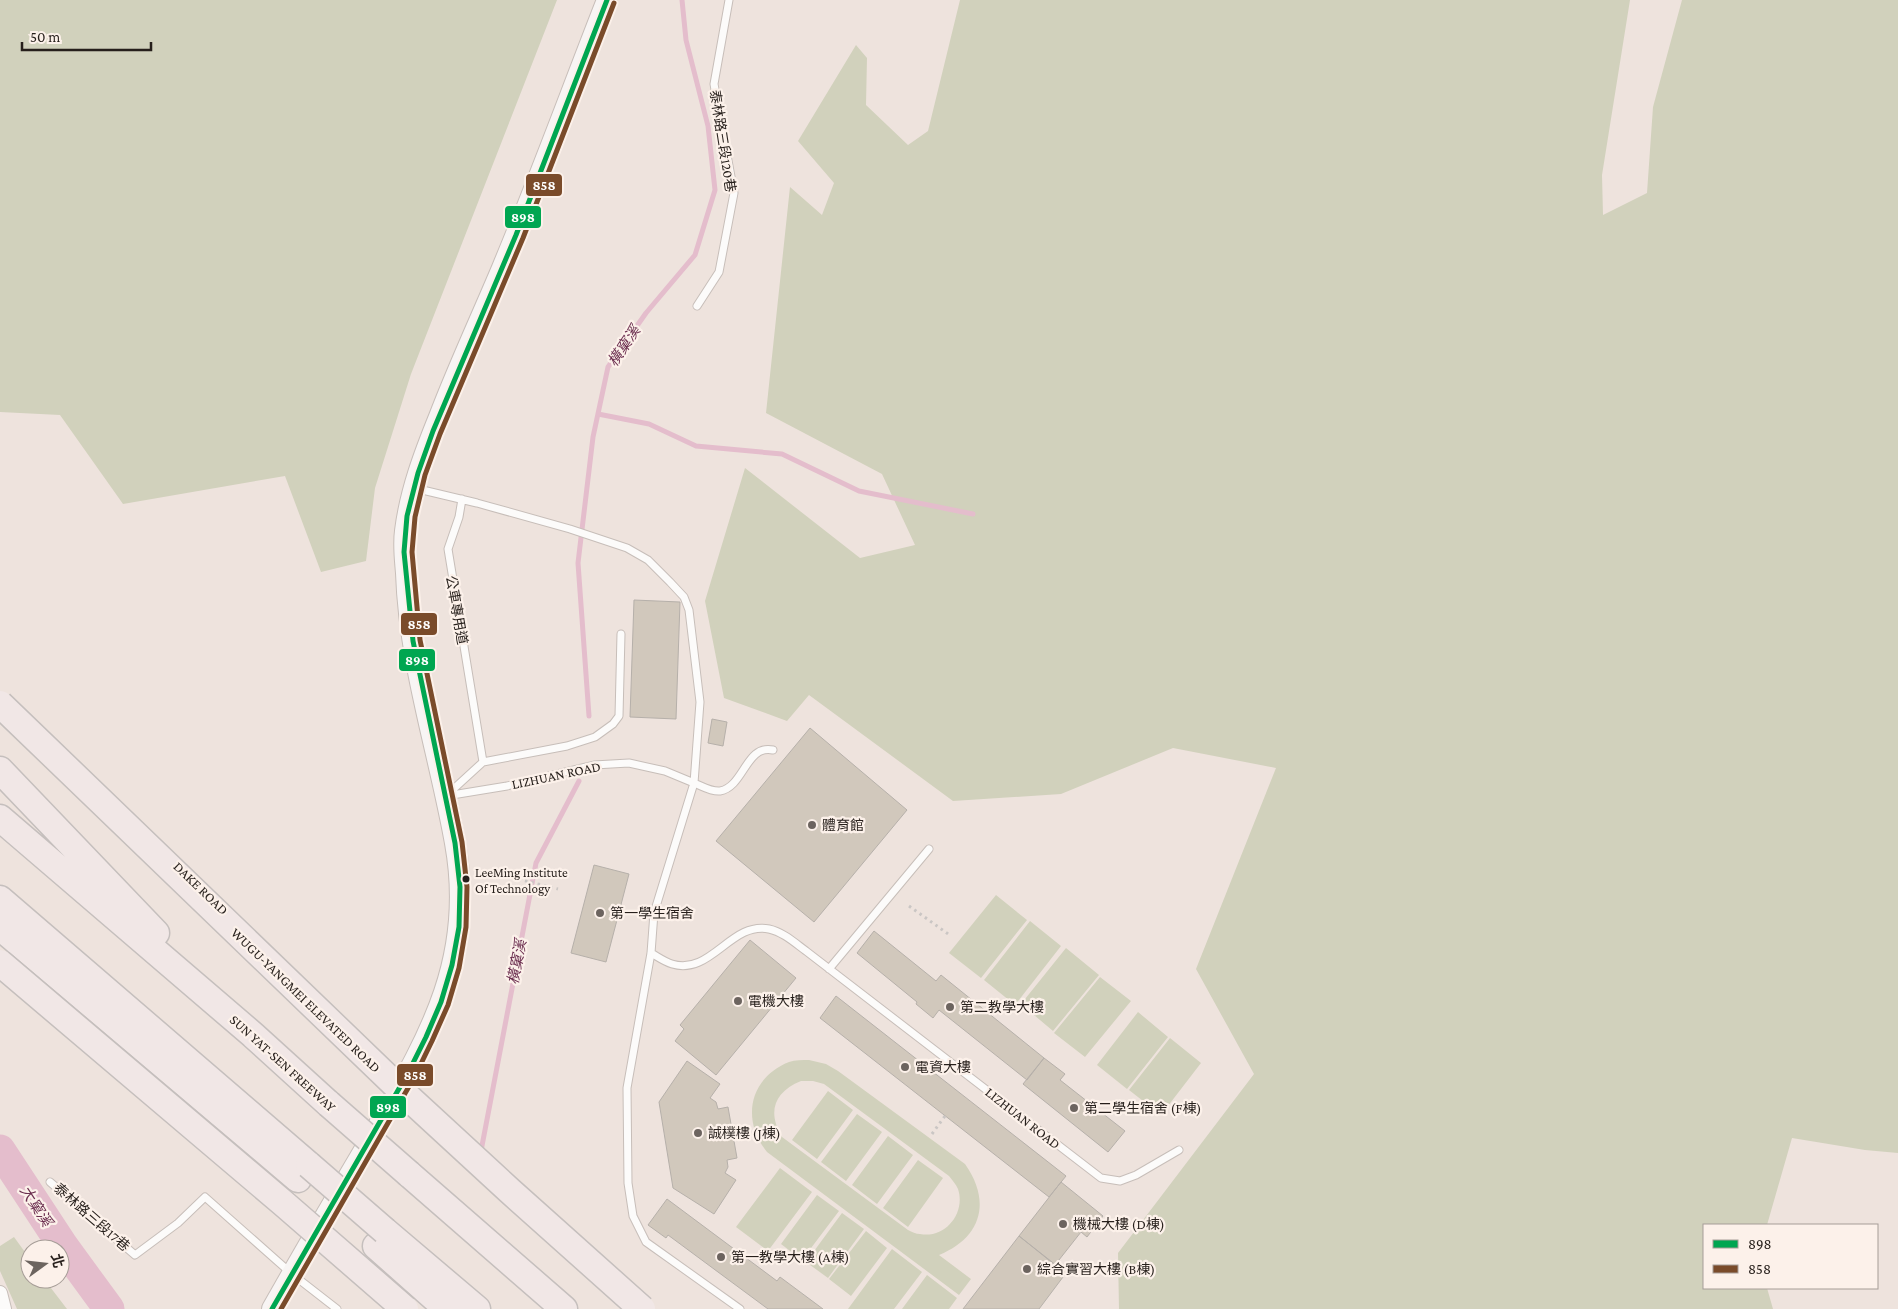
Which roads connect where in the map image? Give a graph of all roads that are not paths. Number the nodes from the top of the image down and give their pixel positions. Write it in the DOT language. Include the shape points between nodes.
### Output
graph roads {
  1 [pos="607,0"];
  2 [pos="728,0"];
  3 [pos="697,306"];
  4 [pos="414,488"];
  5 [pos="462,500"];
  6 [pos="621,634"];
  7 [pos="0,691"];
  8 [pos="0,704"];
  9 [pos="773,750"];
  10 [pos="483,762"];
  11 [pos="0,770"];
  12 [pos="694,783"];
  13 [pos="446,796"];
  14 [pos="0,818"];
  15 [pos="929,849"];
  16 [pos="0,899"];
  17 [pos="0,928"];
  18 [pos="651,954"];
  19 [pos="0,962"];
  20 [pos="829,969"];
  21 [pos="253,1035"];
  22 [pos="401,1084"];
  23 [pos="1179,1150"];
  24 [pos="304,1172"];
  25 [pos="50,1182"];
  26 [pos="380,1237"];
  27 [pos="292,1274"];
  28 [pos="0,1293"];
  29 [pos="4,1309"];
  30 [pos="272,1309"];
  31 [pos="337,1309"];
  32 [pos="405,1309"];
  33 [pos="447,1309"];
  34 [pos="476,1309"];
  35 [pos="564,1309"];
  36 [pos="642,1309"];
  37 [pos="648,1309"];
  38 [pos="740,1309"];
  1 -- 4 [label="main road" via="503,265 418,469"];
  2 -- 3 [label="lane, 泰林路三段120巷" via="714,84 734,193 719,272"];
  4 -- 5 [label="lane"];
  4 -- 13 [label="main road" via="404,534 407,607"];
  5 -- 10 [label="lane, 公車專用道" via="448,549"];
  5 -- 12 [label="lane" via="627,548 648,560 684,597 689,610 700,702"];
  6 -- 10 [label="lane" via="619,716 612,724 595,737 567,746"];
  7 -- 22 [label="main road, DAKE ROAD"];
  8 -- 36 [label="highway, WUGU-YANGMEI ELEVATED ROAD, bridge" via="409,1098"];
  9 -- 12 [label="lane, LIZHUAN ROAD" via="758,751 730,787 722,791"];
  10 -- 13 [label="lane"];
  11 -- 21 [label="highway"];
  12 -- 13 [label="lane, LIZHUAN ROAD" via="665,771 629,763 594,765 508,786"];
  12 -- 18 [label="lane" via="654,913"];
  13 -- 22 [label="main road" via="460,875 460,930 435,1018"];
  14 -- 21 [label="highway, SUN YAT-SEN FREEWAY"];
  15 -- 20 [label="lane"];
  16 -- 24 [label="highway"];
  17 -- 24 [label="highway"];
  18 -- 20 [label="lane, LIZHUAN ROAD" via="671,964 686,966 702,962 741,934 756,928 770,929 787,937"];
  18 -- 38 [label="lane" via="627,1088 628,1183 633,1216 646,1242"];
  19 -- 32 [label="highway, bridge"];
  20 -- 23 [label="lane, LIZHUAN ROAD" via="1101,1178 1120,1180 1136,1175"];
  21 -- 35 [label="highway, SUN YAT-SEN FREEWAY, bridge"];
  22 -- 27 [label="main road"];
  22 -- 37 [label="lane"];
  24 -- 26 [label="highway, bridge"];
  25 -- 27 [label="lane, 泰林路三段17巷" via="135,1255 178,1223 205,1196"];
  26 -- 33 [label="highway"];
  26 -- 34 [label="highway"];
  27 -- 30 [label="main road"];
  27 -- 31 [label="lane"];
  28 -- 29 [label="street"];
}
